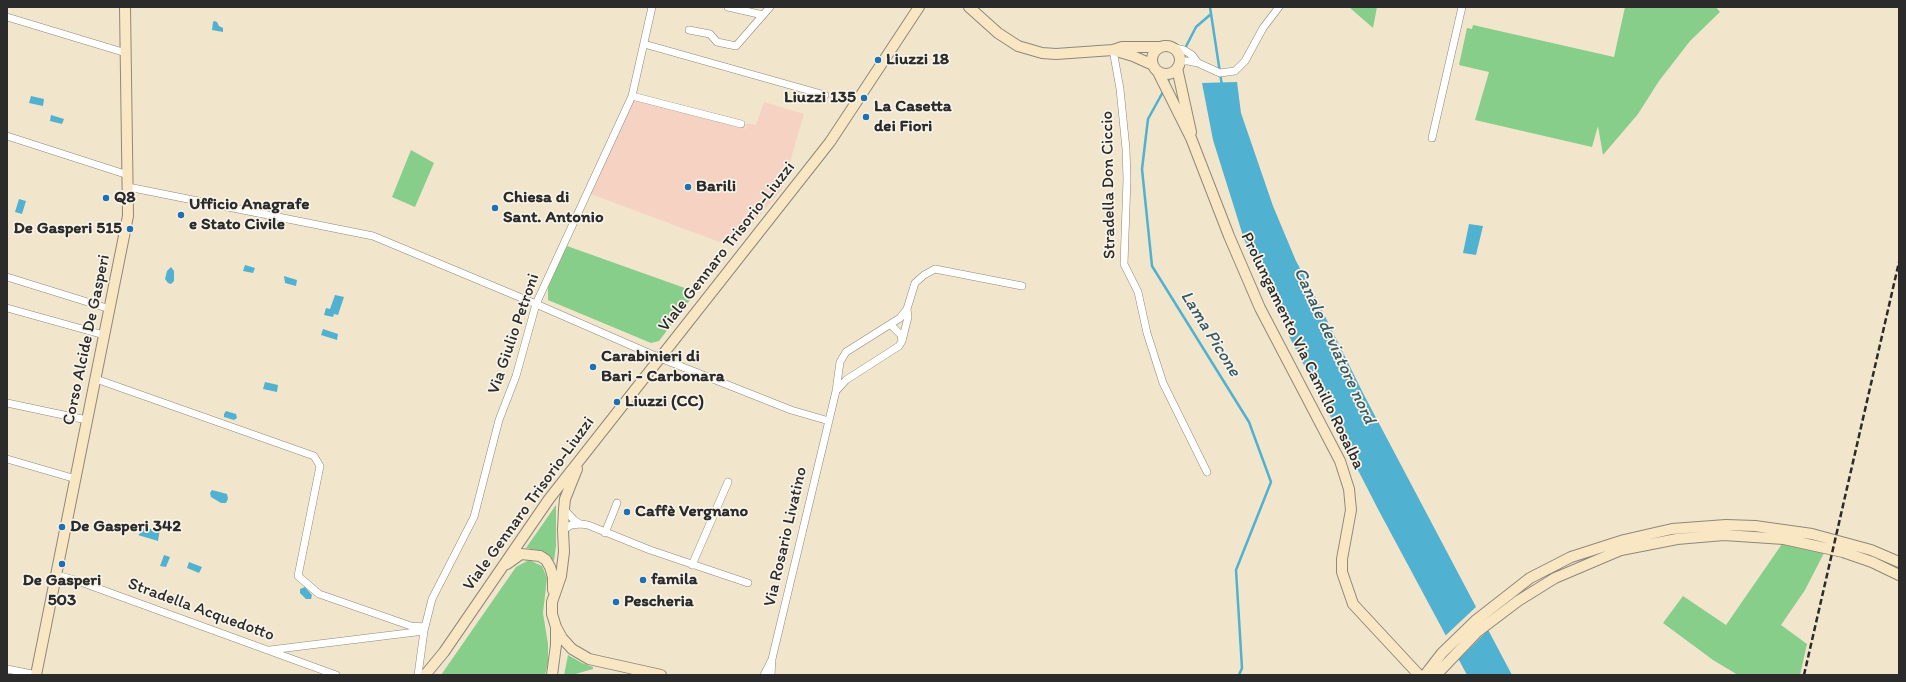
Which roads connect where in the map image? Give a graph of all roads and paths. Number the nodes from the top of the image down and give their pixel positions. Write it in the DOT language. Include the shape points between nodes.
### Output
graph roads {
  1 [pos="125,7"];
  2 [pos="652,7"];
  3 [pos="728,7"];
  4 [pos="770,7"];
  5 [pos="918,7"];
  6 [pos="969,7"];
  7 [pos="1279,7"];
  8 [pos="1462,7"];
  9 [pos="763,15"];
  10 [pos="7,17"];
  11 [pos="690,30"];
  12 [pos="644,44"];
  13 [pos="1160,47"];
  14 [pos="1171,47"];
  15 [pos="1113,50"];
  16 [pos="126,53"];
  17 [pos="1198,63"];
  18 [pos="1178,67"];
  19 [pos="1156,68"];
  20 [pos="825,95"];
  21 [pos="632,96"];
  22 [pos="741,124"];
  23 [pos="7,136"];
  24 [pos="1191,138"];
  25 [pos="1432,138"];
  26 [pos="128,175"];
  27 [pos="128,187"];
  28 [pos="7,277"];
  29 [pos="1022,286"];
  30 [pos="536,304"];
  31 [pos="7,308"];
  32 [pos="110,309"];
  33 [pos="907,309"];
  34 [pos="891,325"];
  35 [pos="104,335"];
  36 [pos="902,341"];
  37 [pos="660,358"];
  38 [pos="96,379"];
  39 [pos="836,391"];
  40 [pos="7,403"];
  41 [pos="87,420"];
  42 [pos="829,421"];
  43 [pos="7,459"];
  44 [pos="580,460"];
  45 [pos="1207,472"];
  46 [pos="76,479"];
  47 [pos="728,482"];
  48 [pos="617,503"];
  49 [pos="564,509"];
  50 [pos="581,524"];
  51 [pos="562,530"];
  52 [pos="605,533"];
  53 [pos="1871,550"];
  54 [pos="1899,562"];
  55 [pos="692,565"];
  56 [pos="497,573"];
  57 [pos="1899,574"];
  58 [pos="56,575"];
  59 [pos="748,583"];
  60 [pos="552,602"];
  61 [pos="556,627"];
  62 [pos="424,629"];
  63 [pos="1460,635"];
  64 [pos="268,650"];
  65 [pos="444,652"];
  66 [pos="772,659"];
  67 [pos="7,668"];
  68 [pos="36,675"];
  69 [pos="336,675"];
  70 [pos="418,675"];
  71 [pos="426,675"];
  72 [pos="431,675"];
  73 [pos="552,675"];
  74 [pos="661,675"];
  75 [pos="764,675"];
  76 [pos="771,675"];
  77 [pos="1419,675"];
  78 [pos="1425,675"];
  79 [pos="1433,675"];
  80 [pos="1436,675"];
  1 -- 16 [label="main road, Corso Alcide De Gasperi"];
  2 -- 12 [label="street, Via Giulio Petroni"];
  3 -- 9 [label="street"];
  4 -- 9 [label="street"];
  5 -- 37 [label="main road, Viale Gennaro Trisorio-Liuzzi" via="830,142"];
  6 -- 15 [label="main road" via="998,33 1018,46 1056,54"];
  7 -- 17 [label="street" via="1263,28 1245,61 1234,71 1220,73"];
  8 -- 25 [label="street"];
  9 -- 11 [label="street" via="736,46 717,42 710,34"];
  10 -- 16 [label="street"];
  12 -- 20 [label="street"];
  12 -- 21 [label="street, Via Giulio Petroni"];
  13 -- 14 [label="main road"];
  13 -- 15 [label="main road" via="1122,47"];
  13 -- 19 [label="main road" via="1153,55"];
  14 -- 17 [label="street" via="1184,50"];
  14 -- 18 [label="main road" via="1178,54"];
  15 -- 19 [label="main road" via="1133,56"];
  15 -- 45 [label="street, Stradella Don Ciccio" via="1124,118 1126,149 1124,264 1138,292 1147,333 1163,383"];
  16 -- 26 [label="main road, Corso Alcide De Gasperi"];
  17 -- 18 [label="street" via="1182,61"];
  18 -- 19 [label="main road" via="1168,73"];
  18 -- 24 [label="main road, Prolungamento Via Camillo Rosalba"];
  19 -- 24 [label="main road, Prolungamento Via Camillo Rosalba"];
  21 -- 22 [label="street"];
  21 -- 30 [label="street, Via Giulio Petroni"];
  23 -- 26 [label="street"];
  24 -- 77 [label="main road, Prolungamento Via Camillo Rosalba" via="1260,308 1342,468 1349,489 1351,510 1342,572 1353,604"];
  26 -- 27 [label="main road, Corso Alcide De Gasperi"];
  27 -- 30 [label="street" via="373,236"];
  27 -- 32 [label="main road, Corso Alcide De Gasperi" via="128,216"];
  28 -- 32 [label="street"];
  29 -- 33 [label="street, Via Rosario Livatino" via="935,269 915,283"];
  30 -- 37 [label="street"];
  30 -- 62 [label="street, Via Giulio Petroni" via="516,376 499,420 474,517 432,599"];
  31 -- 35 [label="street"];
  32 -- 35 [label="main road, Corso Alcide De Gasperi"];
  33 -- 34 [label="street, Via Rosario Livatino"];
  33 -- 36 [label="street" via="908,317"];
  34 -- 36 [label="street" via="901,335"];
  34 -- 39 [label="street, Via Rosario Livatino" via="846,352 840,362"];
  35 -- 38 [label="main road, Corso Alcide De Gasperi"];
  36 -- 39 [label="street" via="899,346 846,380"];
  37 -- 42 [label="street" via="791,410"];
  37 -- 44 [label="main road, Viale Gennaro Trisorio-Liuzzi"];
  38 -- 41 [label="main road, Corso Alcide De Gasperi"];
  38 -- 62 [label="street" via="314,456 320,466 298,576 319,594"];
  39 -- 42 [label="street, Via Rosario Livatino"];
  40 -- 41 [label="street"];
  41 -- 46 [label="main road, Corso Alcide De Gasperi"];
  42 -- 66 [label="street, Via Rosario Livatino"];
  43 -- 46 [label="street"];
  44 -- 49 [label="main road"];
  44 -- 56 [label="main road, Viale Gennaro Trisorio-Liuzzi"];
  46 -- 58 [label="main road, Corso Alcide De Gasperi"];
  47 -- 55 [label="street"];
  48 -- 52 [label="street"];
  49 -- 50 [label="street"];
  49 -- 51 [label="main road"];
  50 -- 51 [label="street" via="571,525"];
  50 -- 52 [label="street"];
  51 -- 60 [label="main road" via="562,570"];
  52 -- 55 [label="street"];
  53 -- 54 [label="main road"];
  53 -- 57 [label="main road"];
  53 -- 63 [label="main road" via="1812,534 1755,526 1726,525 1672,529 1624,540 1572,557 1508,594"];
  55 -- 59 [label="street"];
  56 -- 60 [label="main road" via="521,554 540,556 546,560 553,577"];
  56 -- 65 [label="main road, Viale Gennaro Trisorio-Liuzzi"];
  57 -- 80 [label="main road" via="1872,562 1816,545 1784,539 1724,535 1677,539 1621,550 1556,578 1531,592 1492,620"];
  58 -- 64 [label="street, Stradella Acquedotto"];
  58 -- 68 [label="main road, Corso Alcide De Gasperi"];
  60 -- 61 [label="main road"];
  61 -- 73 [label="main road"];
  61 -- 74 [label="main road" via="572,649 589,659"];
  62 -- 64 [label="street"];
  62 -- 70 [label="street, Via Giulio Petroni"];
  63 -- 78 [label="main road"];
  63 -- 79 [label="main road"];
  64 -- 69 [label="street, Stradella Acquedotto"];
  65 -- 71 [label="main road, Viale Gennaro Trisorio-Liuzzi"];
  65 -- 72 [label="main road"];
  66 -- 75 [label="street"];
  66 -- 76 [label="street"];
  67 -- 68 [label="street"];
}
